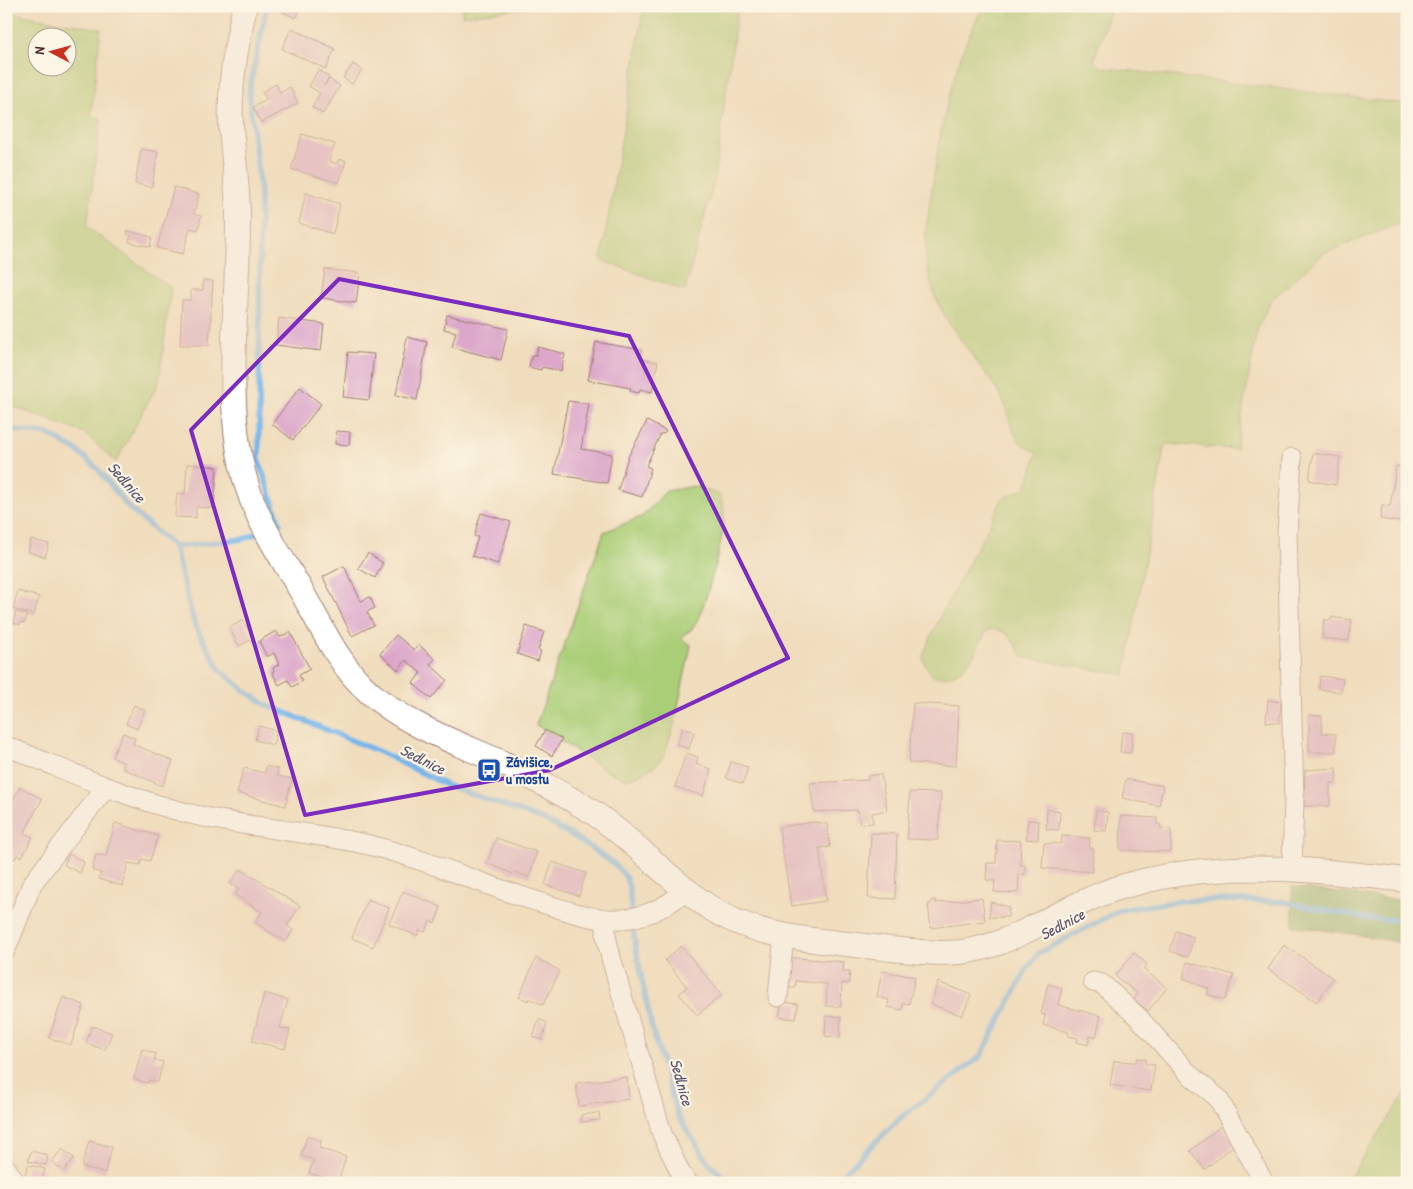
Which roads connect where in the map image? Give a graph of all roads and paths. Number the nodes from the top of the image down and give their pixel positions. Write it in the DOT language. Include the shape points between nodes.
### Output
graph roads {
  1 [pos="245,6"];
  2 [pos="1292,458"];
  3 [pos="6,746"];
  4 [pos="106,788"];
  5 [pos="1292,868"];
  6 [pos="1407,880"];
  7 [pos="686,890"];
  8 [pos="610,919"];
  9 [pos="784,936"];
  10 [pos="6,949"];
  11 [pos="1093,982"];
  12 [pos="778,997"];
  13 [pos="6,1168"];
  14 [pos="16,1183"];
  15 [pos="688,1183"];
  16 [pos="1264,1183"];
  1 -- 7 [label="main road" via="234,52 232,80 231,121 238,200 233,373 239,454 247,487 266,529 337,653 367,690 406,719 511,767 588,810"];
  2 -- 5 [label="street" via="1288,533 1294,806"];
  3 -- 4 [label="street"];
  4 -- 8 [label="street" via="218,821 376,846 533,901"];
  4 -- 10 [label="street" via="32,884"];
  5 -- 6 [label="main road"];
  5 -- 9 [label="main road" via="1194,873 1128,885 1090,899 1014,938 971,952 928,952"];
  7 -- 8 [label="street" via="660,909"];
  7 -- 9 [label="main road" via="737,923"];
  8 -- 15 [label="street" via="606,936 611,958 662,1134"];
  9 -- 12 [label="street"];
  11 -- 16 [label="street" via="1102,984 1138,1017 1190,1075 1218,1098"];
  13 -- 14 [label="street"];
}
